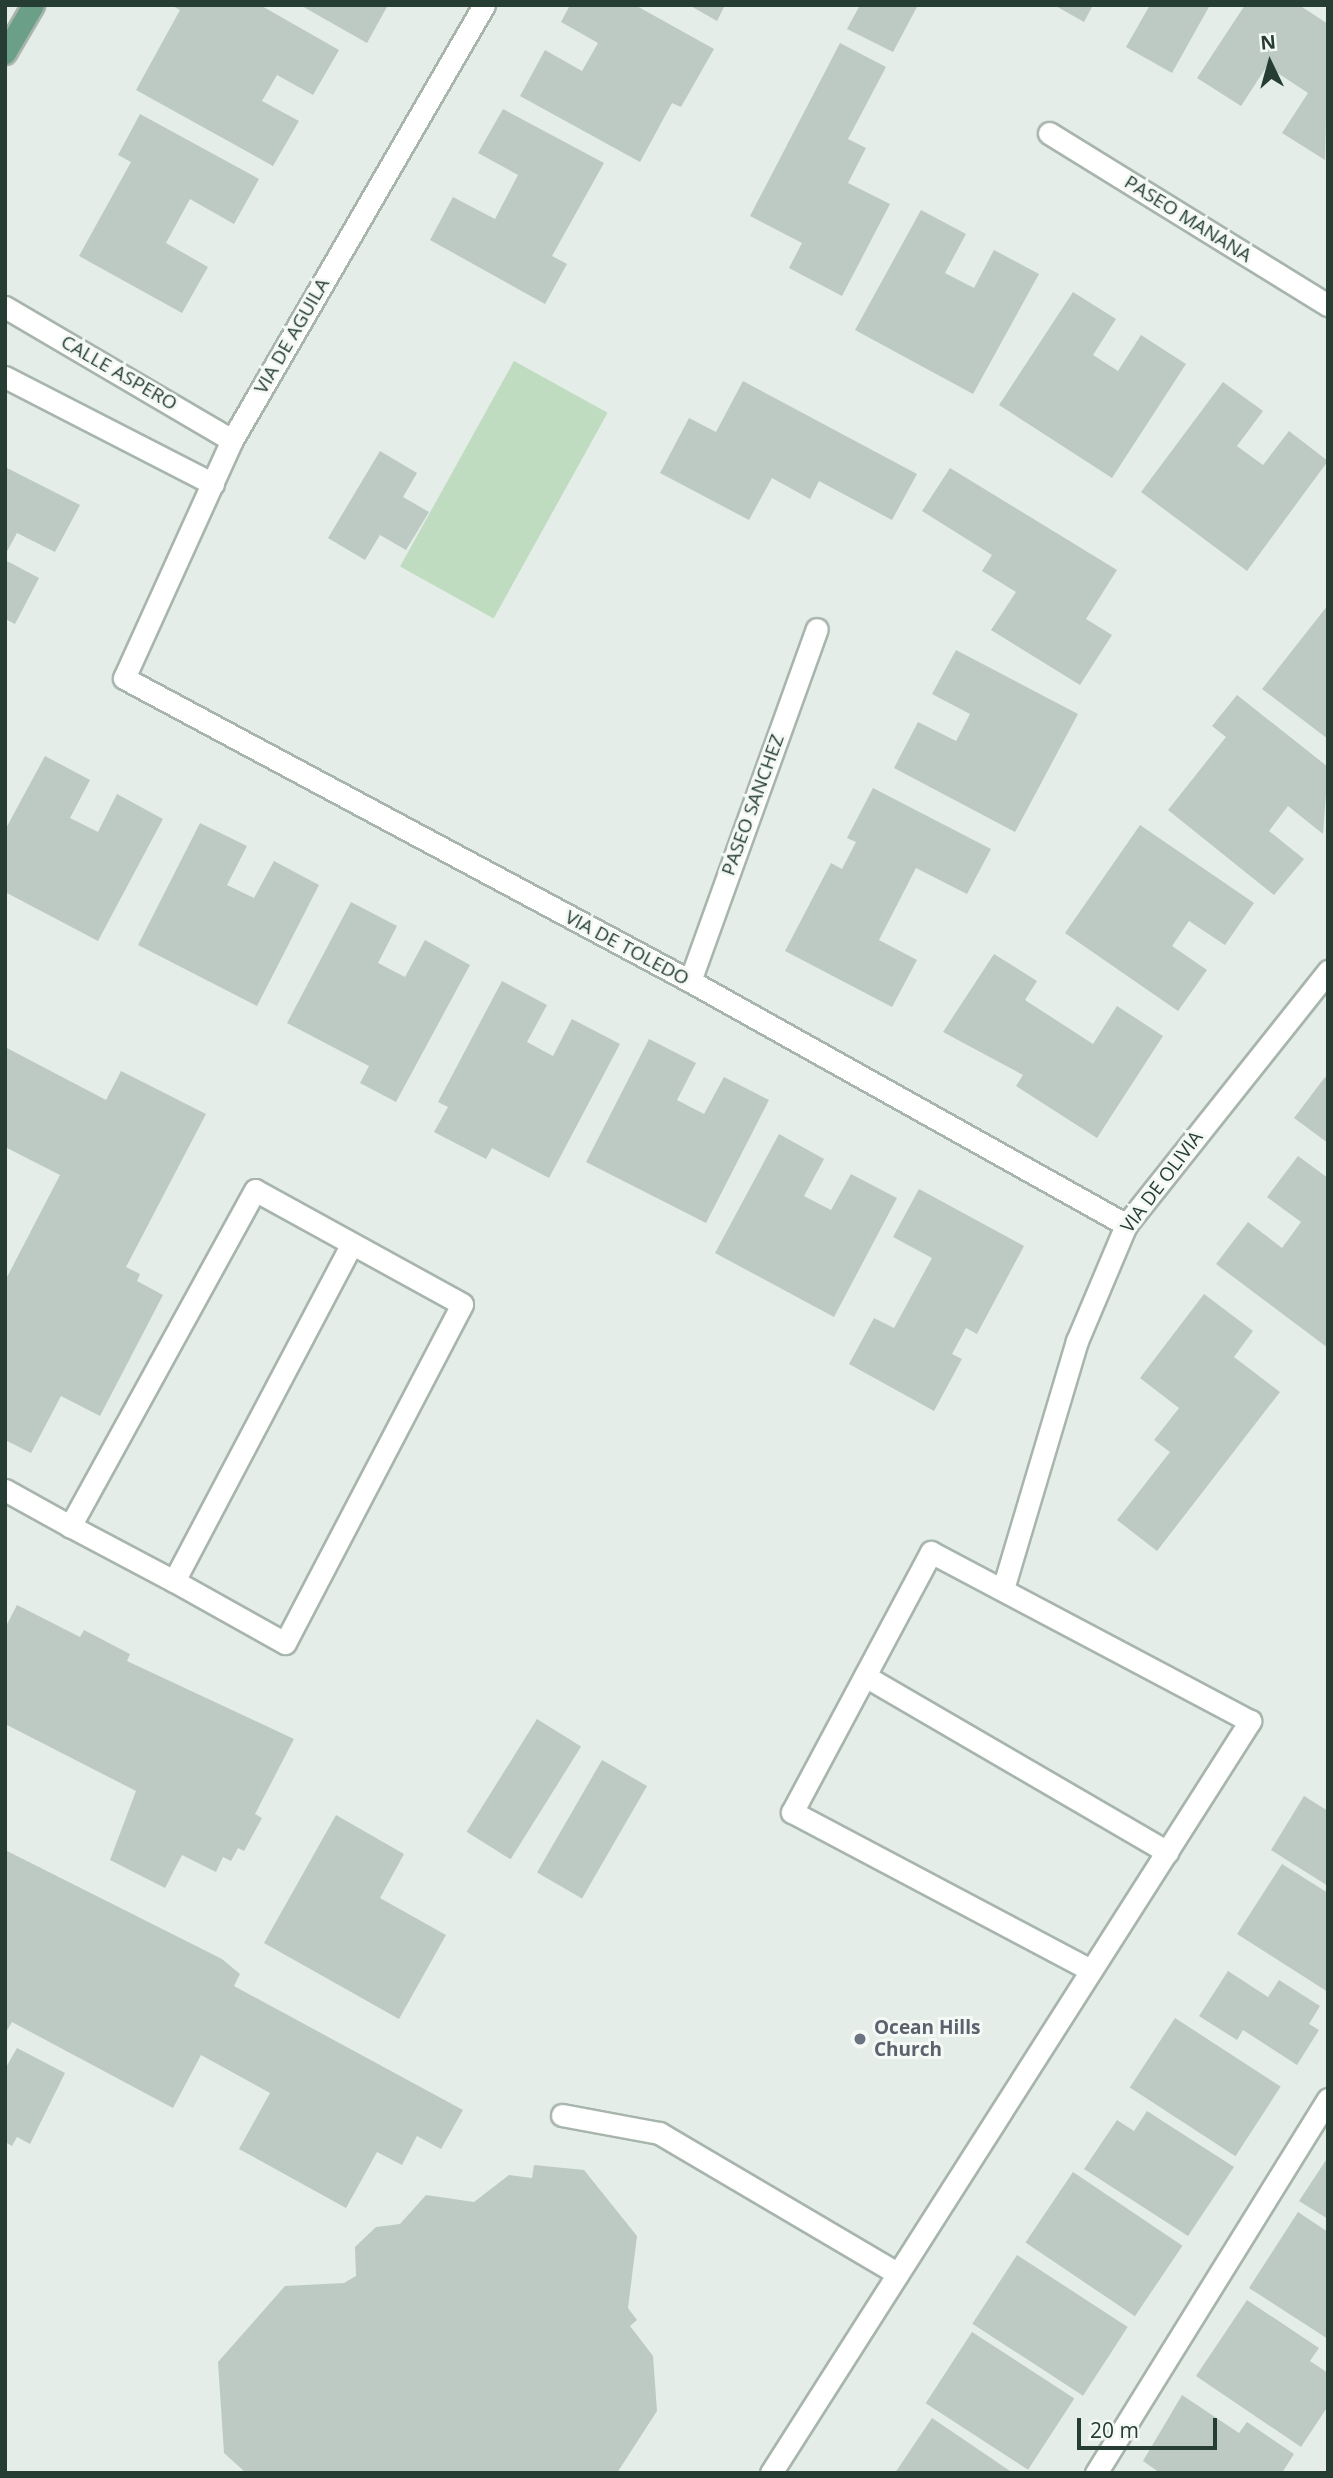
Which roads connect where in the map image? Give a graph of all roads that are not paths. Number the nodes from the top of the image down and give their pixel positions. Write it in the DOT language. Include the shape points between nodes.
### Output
graph roads {
  1 [pos="33,5"];
  2 [pos="484,5"];
  3 [pos="5,53"];
  4 [pos="1049,133"];
  5 [pos="1328,304"];
  6 [pos="5,307"];
  7 [pos="5,377"];
  8 [pos="232,440"];
  9 [pos="213,484"];
  10 [pos="817,629"];
  11 [pos="124,678"];
  12 [pos="1328,971"];
  13 [pos="690,981"];
  14 [pos="1126,1225"];
  15 [pos="351,1245"];
  16 [pos="5,1490"];
  17 [pos="70,1526"];
  18 [pos="174,1581"];
  19 [pos="1003,1589"];
  20 [pos="865,1676"];
  21 [pos="1167,1852"];
  22 [pos="1091,1970"];
  23 [pos="1328,2099"];
  24 [pos="562,2115"];
  25 [pos="898,2274"];
  26 [pos="771,2473"];
  27 [pos="1096,2473"];
  1 -- 3 [label="main road"];
  2 -- 8 [label="street, VIA DE AGUILA"];
  4 -- 5 [label="street, PASEO MANANA"];
  6 -- 8 [label="street, CALLE ASPERO"];
  7 -- 9 [label="street"];
  8 -- 9 [label="street, VIA DE AGUILA"];
  9 -- 11 [label="street, VIA DE AGUILA"];
  10 -- 13 [label="street, PASEO SANCHEZ"];
  11 -- 13 [label="street, VIA DE TOLEDO"];
  12 -- 14 [label="street, VIA DE OLIVIA"];
  13 -- 14 [label="street, VIA DE TOLEDO"];
  14 -- 19 [label="street, VIA DE OLIVIA" via="1077,1340"];
  15 -- 17 [label="street" via="255,1191"];
  15 -- 18 [label="street"];
  15 -- 18 [label="street" via="463,1304 285,1643"];
  16 -- 17 [label="street"];
  17 -- 18 [label="street"];
  19 -- 20 [label="street" via="932,1552"];
  19 -- 21 [label="street" via="1250,1721"];
  20 -- 21 [label="street"];
  20 -- 22 [label="street" via="792,1812"];
  21 -- 22 [label="street"];
  22 -- 25 [label="street"];
  23 -- 27 [label="street"];
  24 -- 25 [label="street" via="659,2133"];
  25 -- 26 [label="street"];
}
